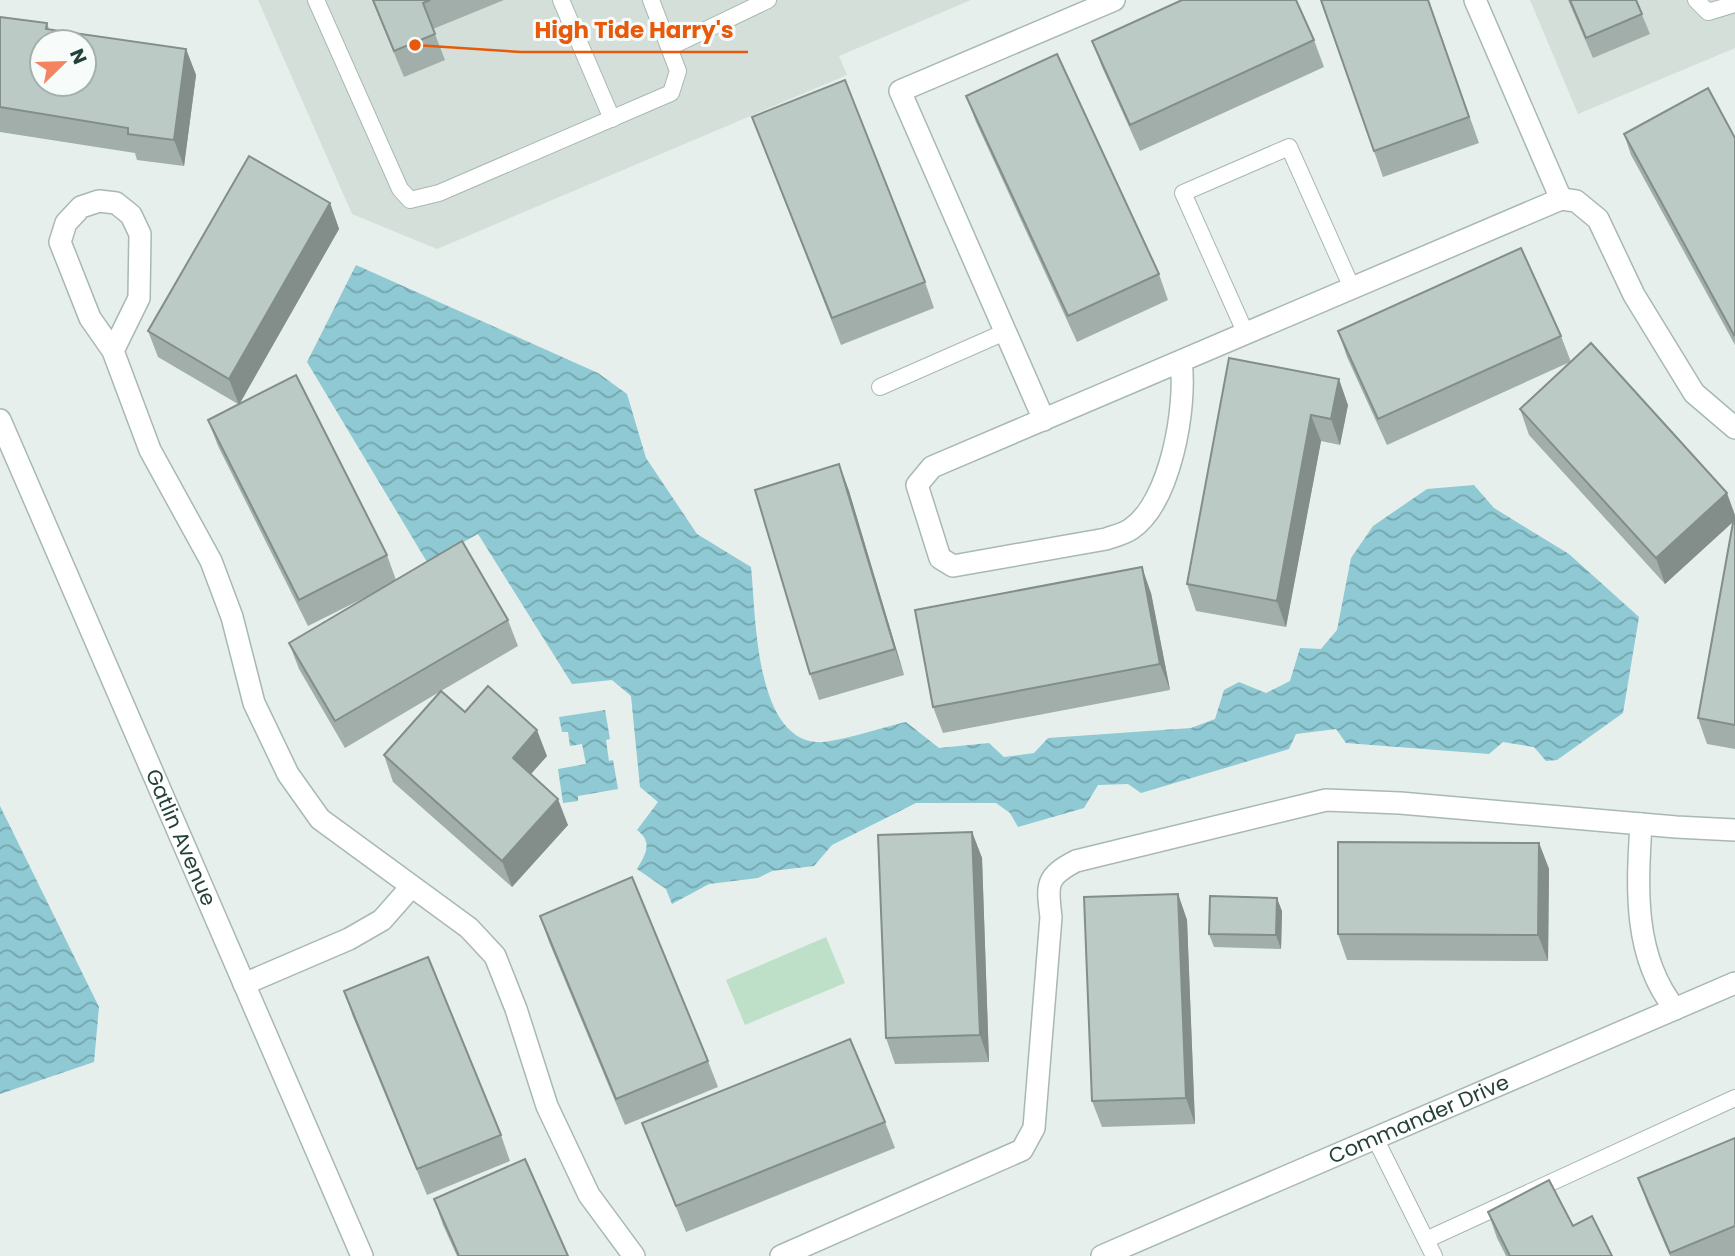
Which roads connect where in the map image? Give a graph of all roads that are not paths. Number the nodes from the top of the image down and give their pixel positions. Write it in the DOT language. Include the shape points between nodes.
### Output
graph roads {
  1 [pos="316,0"];
  2 [pos="561,0"];
  3 [pos="651,0"];
  4 [pos="768,0"];
  5 [pos="1114,0"];
  6 [pos="1475,0"];
  7 [pos="1696,0"];
  8 [pos="1735,4"];
  9 [pos="670,47"];
  10 [pos="612,119"];
  11 [pos="1560,199"];
  12 [pos="1352,288"];
  13 [pos="1005,332"];
  14 [pos="1246,334"];
  15 [pos="113,351"];
  16 [pos="1181,361"];
  17 [pos="880,387"];
  18 [pos="0,420"];
  19 [pos="1044,420"];
  20 [pos="1735,428"];
  21 [pos="1641,824"];
  22 [pos="1735,830"];
  23 [pos="411,887"];
  24 [pos="1735,983"];
  25 [pos="244,984"];
  26 [pos="1675,1009"];
  27 [pos="1735,1098"];
  28 [pos="1375,1138"];
  29 [pos="1427,1239"];
  30 [pos="362,1256"];
  31 [pos="634,1256"];
  32 [pos="781,1256"];
  33 [pos="1102,1256"];
  34 [pos="1434,1256"];
  1 -- 10 [label="lane" via="400,189 410,200 439,193"];
  2 -- 10 [label="lane"];
  3 -- 9 [label="lane"];
  4 -- 9 [label="lane"];
  5 -- 13 [label="street" via="900,91"];
  6 -- 11 [label="street"];
  7 -- 8 [label="lane" via="1708,12"];
  9 -- 10 [label="lane" via="677,71 671,93"];
  11 -- 12 [label="street"];
  11 -- 20 [label="street" via="1576,201 1598,219 1634,295 1686,382"];
  12 -- 14 [label="street"];
  12 -- 14 [label="lane" via="1289,147 1183,194"];
  13 -- 17 [label="lane"];
  13 -- 19 [label="street"];
  14 -- 16 [label="street"];
  15 -- 15 [label="street" via="139,298 140,234 131,215 116,203 99,201 82,207 66,223 60,242 90,318"];
  15 -- 23 [label="street" via="150,450 211,562 232,617 254,703 288,774 320,819"];
  16 -- 19 [label="street"];
  16 -- 19 [label="street" via="1182,405 1160,495 1130,531 953,566 940,558 917,485 932,467"];
  18 -- 25 [label="street, Gatlin Avenue"];
  21 -- 22 [label="street"];
  21 -- 26 [label="street" via="1637,886 1643,936 1659,988"];
  21 -- 32 [label="street" via="1326,800 1076,861 1056,871 1048,887 1051,917 1034,1128 1022,1150"];
  23 -- 25 [label="street" via="383,920"];
  23 -- 31 [label="street" via="469,928 495,956 547,1106 589,1195"];
  24 -- 26 [label="street, Commander Drive"];
  25 -- 30 [label="street, Gatlin Avenue"];
  26 -- 28 [label="street, Commander Drive"];
  27 -- 29 [label="lane"];
  28 -- 29 [label="lane"];
  28 -- 33 [label="street, Commander Drive"];
  29 -- 34 [label="lane"];
}
